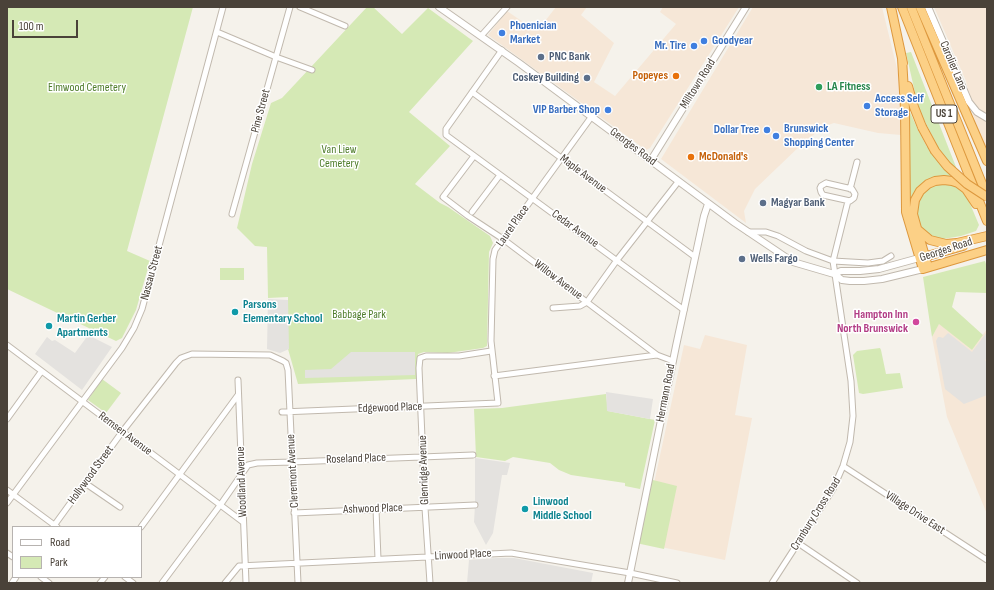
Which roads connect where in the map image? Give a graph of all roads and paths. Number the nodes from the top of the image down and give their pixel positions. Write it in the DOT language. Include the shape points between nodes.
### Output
graph roads {
  1 [pos="223,7"];
  2 [pos="290,7"];
  3 [pos="300,7"];
  4 [pos="507,7"];
  5 [pos="746,7"];
  6 [pos="891,7"];
  7 [pos="902,7"];
  8 [pos="911,7"];
  9 [pos="920,7"];
  10 [pos="928,7"];
  11 [pos="441,8"];
  12 [pos="345,26"];
  13 [pos="217,32"];
  14 [pos="481,36"];
  15 [pos="502,50"];
  16 [pos="276,57"];
  17 [pos="902,58"];
  18 [pos="312,70"];
  19 [pos="472,92"];
  20 [pos="592,116"];
  21 [pos="987,118"];
  22 [pos="474,156"];
  23 [pos="561,158"];
  24 [pos="651,160"];
  25 [pos="987,161"];
  26 [pos="856,162"];
  27 [pos="500,175"];
  28 [pos="678,182"];
  29 [pos="850,189"];
  30 [pos="987,197"];
  31 [pos="532,198"];
  32 [pos="848,201"];
  33 [pos="708,204"];
  34 [pos="472,212"];
  35 [pos="232,214"];
  36 [pos="647,222"];
  37 [pos="987,222"];
  38 [pos="916,228"];
  39 [pos="747,232"];
  40 [pos="987,236"];
  41 [pos="503,239"];
  42 [pos="962,244"];
  43 [pos="987,250"];
  44 [pos="891,256"];
  45 [pos="695,257"];
  46 [pos="922,258"];
  47 [pos="617,260"];
  48 [pos="833,261"];
  49 [pos="925,268"];
  50 [pos="834,274"];
  51 [pos="587,302"];
  52 [pos="553,308"];
  53 [pos="684,310"];
  54 [pos="7,345"];
  55 [pos="491,351"];
  56 [pos="192,354"];
  57 [pos="657,356"];
  58 [pos="673,360"];
  59 [pos="41,372"];
  60 [pos="494,376"];
  61 [pos="238,380"];
  62 [pos="238,395"];
  63 [pos="82,402"];
  64 [pos="498,403"];
  65 [pos="421,406"];
  66 [pos="282,412"];
  67 [pos="290,412"];
  68 [pos="8,416"];
  69 [pos="122,432"];
  70 [pos="473,455"];
  71 [pos="423,457"];
  72 [pos="292,462"];
  73 [pos="844,466"];
  74 [pos="243,472"];
  75 [pos="180,474"];
  76 [pos="85,483"];
  77 [pos="7,490"];
  78 [pos="13,495"];
  79 [pos="7,503"];
  80 [pos="221,504"];
  81 [pos="476,505"];
  82 [pos="120,507"];
  83 [pos="425,508"];
  84 [pos="376,509"];
  85 [pos="294,513"];
  86 [pos="243,522"];
  87 [pos="55,526"];
  88 [pos="142,526"];
  89 [pos="798,543"];
  90 [pos="429,556"];
  91 [pos="378,559"];
  92 [pos="987,560"];
  93 [pos="297,563"];
  94 [pos="246,565"];
  95 [pos="630,573"];
  96 [pos="162,583"];
  97 [pos="225,583"];
  98 [pos="246,583"];
  99 [pos="298,583"];
  100 [pos="430,583"];
  101 [pos="628,583"];
  102 [pos="677,583"];
  103 [pos="772,583"];
  104 [pos="857,583"];
  1 -- 13 [label="street, Nassau Street"];
  2 -- 16 [label="street, Pine Street"];
  3 -- 12 [label="street"];
  4 -- 14 [label="street"];
  5 -- 24 [label="street, Milltown Road"];
  6 -- 17 [label="highway"];
  7 -- 37 [label="highway, US 1"];
  8 -- 30 [label="highway, US 1"];
  9 -- 25 [label="highway"];
  10 -- 21 [label="street, Carolier Lane" via="969,102 977,112"];
  11 -- 14 [label="street, Georges Road"];
  13 -- 16 [label="street"];
  13 -- 63 [label="street, Nassau Street" via="138,319 129,338"];
  14 -- 15 [label="street, Georges Road"];
  15 -- 19 [label="street"];
  15 -- 20 [label="street, Georges Road"];
  16 -- 18 [label="street"];
  16 -- 35 [label="street, Pine Street"];
  17 -- 30 [label="highway, bridge" via="912,101 935,151 967,184"];
  17 -- 46 [label="highway" via="906,212"];
  19 -- 22 [label="street, Cedar Avenue" via="446,129 446,135"];
  19 -- 23 [label="street, Maple Avenue"];
  20 -- 23 [label="street, Laurel Place"];
  20 -- 24 [label="street, Georges Road"];
  22 -- 27 [label="street, Cedar Avenue"];
  22 -- 41 [label="street, Willow Avenue" via="444,197"];
  23 -- 31 [label="street, Laurel Place"];
  23 -- 36 [label="street, Maple Avenue"];
  24 -- 28 [label="street, Georges Road"];
  26 -- 29 [label="street"];
  27 -- 31 [label="street, Cedar Avenue"];
  27 -- 34 [label="street"];
  28 -- 33 [label="street, Georges Road"];
  28 -- 36 [label="street"];
  29 -- 32 [label="street, Cranbury Cross Road" via="855,196 853,200"];
  29 -- 32 [label="street" via="826,183 820,188 823,195"];
  31 -- 41 [label="street, Laurel Place"];
  31 -- 47 [label="street, Cedar Avenue"];
  32 -- 48 [label="street, Cranbury Cross Road"];
  33 -- 39 [label="street, Georges Road"];
  33 -- 45 [label="street, Hermann Road"];
  36 -- 45 [label="street, Maple Avenue"];
  36 -- 47 [label="street"];
  37 -- 38 [label="highway" via="966,190 956,182 944,180 928,184 916,197 913,214"];
  38 -- 42 [label="highway" via="935,242"];
  38 -- 46 [label="highway"];
  39 -- 48 [label="street" via="766,232 778,236 806,251"];
  39 -- 50 [label="street, Georges Road" via="793,262"];
  40 -- 42 [label="highway, Georges Road"];
  41 -- 51 [label="street, Willow Avenue"];
  41 -- 55 [label="street, Laurel Place" via="495,250 493,259"];
  42 -- 46 [label="highway, Georges Road"];
  43 -- 49 [label="highway, Georges Road"];
  44 -- 48 [label="street" via="868,263"];
  45 -- 53 [label="street, Hermann Road"];
  46 -- 49 [label="highway"];
  46 -- 50 [label="street, Georges Road" via="879,269 841,270"];
  47 -- 51 [label="street"];
  47 -- 53 [label="street, Cedar Avenue"];
  48 -- 50 [label="street, Cranbury Cross Road"];
  49 -- 50 [label="street, Georges Road" via="890,278 864,281 842,280"];
  50 -- 73 [label="street, Cranbury Cross Road" via="851,382 853,416"];
  51 -- 52 [label="street" via="580,306"];
  51 -- 57 [label="street, Willow Avenue"];
  53 -- 58 [label="street, Hermann Road"];
  54 -- 59 [label="street, Remsen Avenue"];
  55 -- 60 [label="street, Laurel Place"];
  55 -- 65 [label="street, Glenridge Avenue" via="420,358"];
  56 -- 67 [label="street, Cleremont Avenue" via="270,355 283,361 288,370"];
  56 -- 69 [label="street, Hollywood Street" via="176,363"];
  57 -- 58 [label="street, Willow Avenue"];
  57 -- 60 [label="street"];
  58 -- 95 [label="street, Hermann Road"];
  59 -- 63 [label="street, Remsen Avenue"];
  59 -- 68 [label="street"];
  60 -- 64 [label="street, Laurel Place"];
  61 -- 62 [label="street, Woodland Avenue"];
  62 -- 74 [label="street, Woodland Avenue"];
  62 -- 75 [label="street"];
  63 -- 69 [label="street, Remsen Avenue"];
  63 -- 78 [label="street, Nassau Street"];
  64 -- 65 [label="street, Edgewood Place"];
  65 -- 67 [label="street, Edgewood Place"];
  65 -- 71 [label="street, Glenridge Avenue"];
  66 -- 67 [label="street, Edgewood Place"];
  67 -- 72 [label="street, Cleremont Avenue"];
  69 -- 75 [label="street, Remsen Avenue"];
  69 -- 76 [label="street, Hollywood Street"];
  70 -- 71 [label="street, Roseland Place"];
  71 -- 72 [label="street, Roseland Place"];
  71 -- 83 [label="street, Glenridge Avenue"];
  72 -- 74 [label="street, Roseland Place" via="257,463 248,465"];
  72 -- 85 [label="street, Cleremont Avenue"];
  73 -- 89 [label="street, Cranbury Cross Road" via="833,489"];
  73 -- 92 [label="street, Village Drive East"];
  74 -- 80 [label="street"];
  74 -- 86 [label="street, Woodland Avenue"];
  75 -- 80 [label="street, Remsen Avenue"];
  75 -- 88 [label="street"];
  76 -- 82 [label="street"];
  76 -- 87 [label="street, Hollywood Street"];
  77 -- 78 [label="street"];
  78 -- 79 [label="street, Nassau Street"];
  78 -- 87 [label="street"];
  80 -- 86 [label="street, Remsen Avenue"];
  80 -- 96 [label="street"];
  81 -- 83 [label="street, Ashwood Place"];
  83 -- 84 [label="street, Ashwood Place"];
  83 -- 90 [label="street, Glenridge Avenue"];
  84 -- 85 [label="street, Ashwood Place"];
  84 -- 91 [label="street"];
  85 -- 93 [label="street, Cleremont Avenue"];
  86 -- 94 [label="street, Woodland Avenue"];
  89 -- 103 [label="street, Cranbury Cross Road"];
  89 -- 104 [label="street"];
  90 -- 91 [label="street, Linwood Place"];
  90 -- 95 [label="street, Linwood Place" via="511,553"];
  90 -- 100 [label="street, Glenridge Avenue"];
  91 -- 93 [label="street, Linwood Place"];
  93 -- 94 [label="street, Linwood Place"];
  93 -- 99 [label="street, Cleremont Avenue"];
  94 -- 97 [label="street" via="237,567"];
  94 -- 98 [label="street, Woodland Avenue"];
  95 -- 101 [label="street, Hermann Road"];
  95 -- 102 [label="street, Linwood Place"];
}
